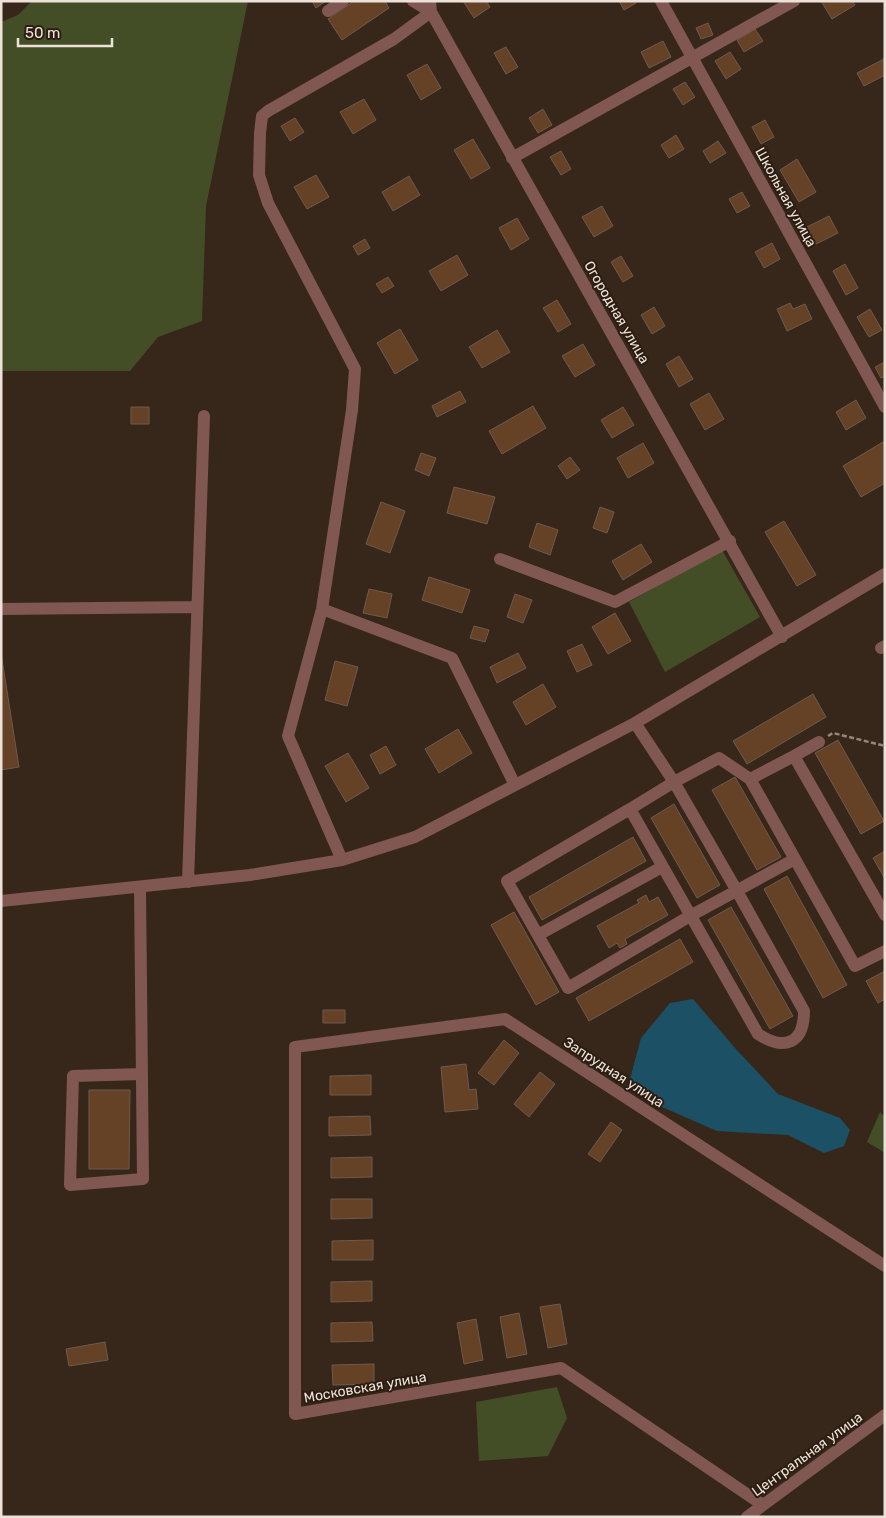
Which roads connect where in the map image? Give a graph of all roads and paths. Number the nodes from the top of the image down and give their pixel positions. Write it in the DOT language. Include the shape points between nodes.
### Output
graph roads {
  1 [pos="343,1"];
  2 [pos="413,1"];
  3 [pos="661,1"];
  4 [pos="794,1"];
  5 [pos="430,6"];
  6 [pos="328,11"];
  7 [pos="692,58"];
  8 [pos="512,158"];
  9 [pos="885,407"];
  10 [pos="204,416"];
  11 [pos="730,541"];
  12 [pos="500,559"];
  13 [pos="885,574"];
  14 [pos="198,607"];
  15 [pos="1,608"];
  16 [pos="322,609"];
  17 [pos="782,636"];
  18 [pos="635,723"];
  19 [pos="833,733"];
  20 [pos="819,742"];
  21 [pos="885,746"];
  22 [pos="794,756"];
  23 [pos="750,779"];
  24 [pos="674,782"];
  25 [pos="515,785"];
  26 [pos="630,809"];
  27 [pos="795,859"];
  28 [pos="342,860"];
  29 [pos="662,866"];
  30 [pos="188,882"];
  31 [pos="140,887"];
  32 [pos="737,891"];
  33 [pos="1,900"];
  34 [pos="885,915"];
  35 [pos="690,916"];
  36 [pos="538,935"];
  37 [pos="885,951"];
  38 [pos="295,1047"];
  39 [pos="142,1074"];
  40 [pos="885,1266"];
  41 [pos="885,1415"];
  42 [pos="764,1505"];
  43 [pos="747,1517"];
  1 -- 6 [label="street"];
  2 -- 5 [label="street"];
  3 -- 7 [label="street, Школьная улица"];
  4 -- 7 [label="street"];
  5 -- 8 [label="street, Огородная улица"];
  5 -- 16 [label="street" via="394,39 274,106 262,116 259,175 268,202 355,369 352,410"];
  7 -- 8 [label="street"];
  7 -- 9 [label="street, Школьная улица"];
  8 -- 11 [label="street, Огородная улица"];
  10 -- 14 [label="street"];
  11 -- 12 [label="street" via="615,602"];
  11 -- 17 [label="street, Огородная улица"];
  13 -- 17 [label="street"];
  14 -- 15 [label="street"];
  14 -- 30 [label="street"];
  16 -- 25 [label="street" via="452,658"];
  16 -- 28 [label="street" via="288,736"];
  17 -- 18 [label="street"];
  18 -- 24 [label="street"];
  18 -- 25 [label="street"];
  19 -- 21 [label="path"];
  20 -- 22 [label="street"];
  22 -- 23 [label="street"];
  22 -- 34 [label="street"];
  23 -- 24 [label="street" via="720,758"];
  23 -- 27 [label="street"];
  24 -- 26 [label="street"];
  24 -- 32 [label="street"];
  25 -- 28 [label="street" via="415,837"];
  26 -- 29 [label="street"];
  26 -- 36 [label="street" via="507,881"];
  27 -- 32 [label="street"];
  27 -- 37 [label="street" via="855,966"];
  28 -- 30 [label="street"];
  29 -- 35 [label="street"];
  29 -- 36 [label="street"];
  30 -- 31 [label="street"];
  31 -- 33 [label="street"];
  31 -- 39 [label="street"];
  32 -- 35 [label="street"];
  32 -- 35 [label="street" via="804,1011 804,1025 796,1039 785,1043 770,1042 758,1034"];
  35 -- 36 [label="street" via="568,988"];
  38 -- 40 [label="street, Запрудная улица" via="504,1019"];
  38 -- 42 [label="street, Московская улица" via="295,1414 561,1368"];
  39 -- 39 [label="street" via="143,1179 70,1185 73,1076"];
  41 -- 42 [label="street, Центральная улица"];
  42 -- 43 [label="street, Центральная улица"];
}
